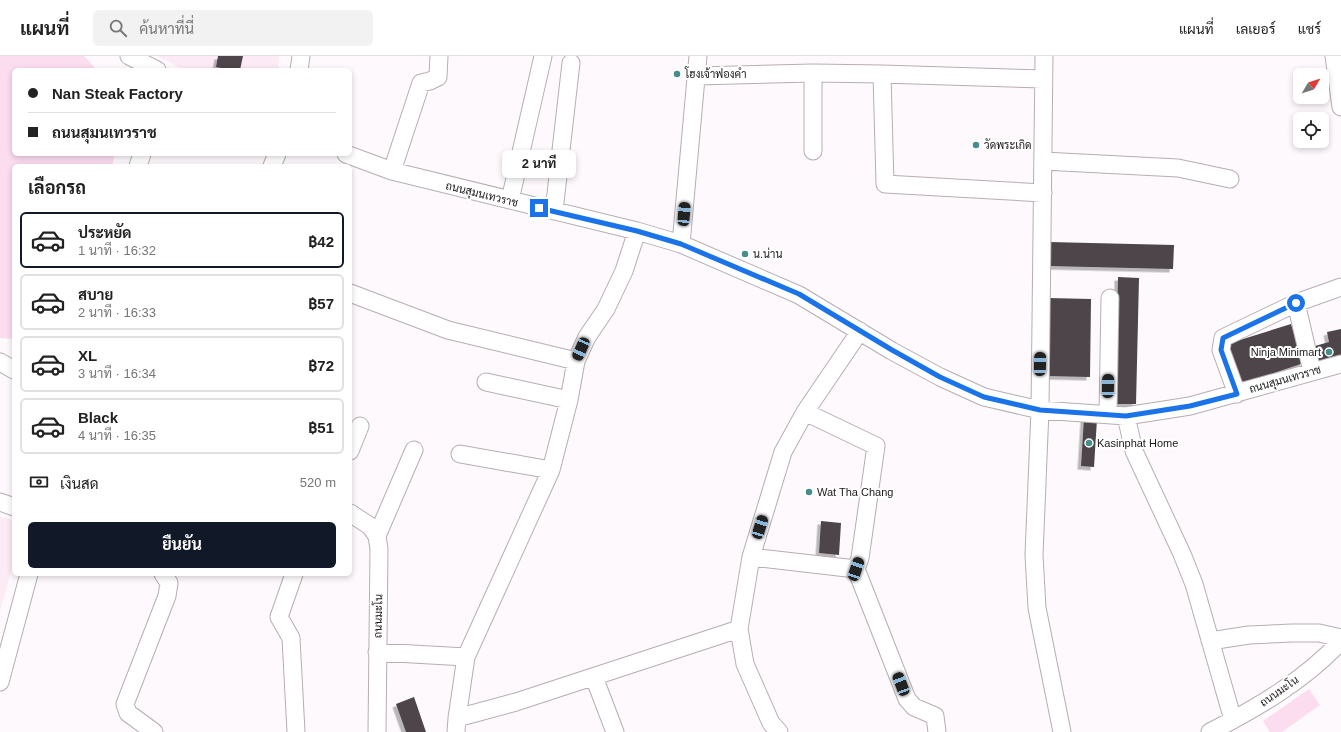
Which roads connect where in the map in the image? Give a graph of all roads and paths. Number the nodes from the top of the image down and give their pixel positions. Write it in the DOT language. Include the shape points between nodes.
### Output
graph roads {
  1 [pos="129,56"];
  2 [pos="301,56"];
  3 [pos="439,56"];
  4 [pos="543,56"];
  5 [pos="698,56"];
  6 [pos="1044,56"];
  7 [pos="1334,56"];
  8 [pos="571,63"];
  9 [pos="153,68"];
  10 [pos="299,68"];
  11 [pos="813,73"];
  12 [pos="882,74"];
  13 [pos="697,76"];
  14 [pos="1044,79"];
  15 [pos="1341,107"];
  16 [pos="813,151"];
  17 [pos="351,156"];
  18 [pos="1043,161"];
  19 [pos="392,171"];
  20 [pos="1230,179"];
  21 [pos="1043,193"];
  22 [pos="510,200"];
  23 [pos="554,212"];
  24 [pos="637,231"];
  25 [pos="681,244"];
  26 [pos="1341,287"];
  27 [pos="352,294"];
  28 [pos="1110,298"];
  29 [pos="1296,303"];
  30 [pos="860,331"];
  31 [pos="576,361"];
  32 [pos="0,362"];
  33 [pos="1341,364"];
  34 [pos="12,369"];
  35 [pos="1312,371"];
  36 [pos="486,382"];
  37 [pos="1237,394"];
  38 [pos="569,400"];
  39 [pos="1040,410"];
  40 [pos="805,412"];
  41 [pos="1108,415"];
  42 [pos="1126,416"];
  43 [pos="360,426"];
  44 [pos="352,447"];
  45 [pos="414,450"];
  46 [pos="460,454"];
  47 [pos="551,470"];
  48 [pos="0,502"];
  49 [pos="12,505"];
  50 [pos="352,514"];
  51 [pos="377,536"];
  52 [pos="750,557"];
  53 [pos="856,569"];
  54 [pos="27,576"];
  55 [pos="164,576"];
  56 [pos="293,576"];
  57 [pos="739,629"];
  58 [pos="1341,638"];
  59 [pos="1210,641"];
  60 [pos="1341,641"];
  61 [pos="377,652"];
  62 [pos="466,657"];
  63 [pos="594,676"];
  64 [pos="0,682"];
  65 [pos="1233,720"];
  66 [pos="456,725"];
  67 [pos="154,732"];
  68 [pos="296,732"];
  69 [pos="377,732"];
  70 [pos="615,732"];
  71 [pos="779,732"];
  72 [pos="937,732"];
  73 [pos="1062,732"];
  74 [pos="1210,732"];
  1 -- 9 [label="street"];
  2 -- 10 [label="street"];
  3 -- 19 [label="street" via="438,77 422,83"];
  4 -- 22 [label="street"];
  5 -- 13 [label="street"];
  6 -- 14 [label="street"];
  7 -- 15 [label="street"];
  8 -- 23 [label="street"];
  11 -- 12 [label="street"];
  11 -- 13 [label="street"];
  11 -- 16 [label="street"];
  12 -- 14 [label="street"];
  12 -- 21 [label="street" via="885,184"];
  13 -- 25 [label="street"];
  14 -- 18 [label="street"];
  17 -- 19 [label="street, ถนนสุมนเทวราช"];
  18 -- 20 [label="street" via="1178,168"];
  18 -- 21 [label="street"];
  19 -- 22 [label="street, ถนนสุมนเทวราช"];
  21 -- 39 [label="street"];
  22 -- 23 [label="street, ถนนสุมนเทวราช"];
  23 -- 24 [label="street, ถนนสุมนเทวราช"];
  24 -- 25 [label="street, ถนนสุมนเทวราช"];
  24 -- 31 [label="street" via="624,270 606,309 587,337"];
  25 -- 30 [label="street, ถนนสุมนเทวราช" via="799,294"];
  26 -- 29 [label="street"];
  27 -- 31 [label="street" via="448,330"];
  28 -- 41 [label="street"];
  29 -- 35 [label="street"];
  29 -- 37 [label="street" via="1223,338 1221,350"];
  30 -- 39 [label="street, ถนนสุมนเทวราช" via="940,377 984,397"];
  30 -- 40 [label="street"];
  31 -- 38 [label="street"];
  32 -- 34 [label="street"];
  33 -- 35 [label="street, ถนนสุมนเทวราช"];
  35 -- 37 [label="street, ถนนสุมนเทวราช"];
  36 -- 38 [label="street"];
  37 -- 42 [label="street, ถนนสุมนเทวราช" via="1190,406"];
  38 -- 47 [label="street"];
  39 -- 41 [label="street, ถนนสุมนเทวราช"];
  39 -- 73 [label="street" via="1034,555 1037,608"];
  40 -- 52 [label="street" via="783,452"];
  40 -- 53 [label="street" via="876,446 860,558"];
  41 -- 42 [label="street, ถนนสุมนเทวราช"];
  42 -- 59 [label="street" via="1134,451 1194,584"];
  43 -- 44 [label="street"];
  45 -- 51 [label="street"];
  46 -- 47 [label="street"];
  47 -- 62 [label="street"];
  48 -- 49 [label="street"];
  50 -- 51 [label="street" via="370,526"];
  51 -- 61 [label="street, ถนนมะโน"];
  52 -- 53 [label="street"];
  52 -- 57 [label="street"];
  53 -- 72 [label="street" via="907,699 914,708 935,716"];
  54 -- 64 [label="street"];
  55 -- 67 [label="street" via="169,583 167,596 125,704 128,713"];
  56 -- 68 [label="street" via="279,617 291,638"];
  57 -- 63 [label="street"];
  57 -- 71 [label="street" via="745,664 771,723"];
  58 -- 59 [label="street" via="1319,633 1292,633 1249,635"];
  59 -- 65 [label="street"];
  60 -- 65 [label="street, ถนนมะโน" via="1328,656 1270,699"];
  61 -- 62 [label="street"];
  61 -- 69 [label="street, ถนนมะโน"];
  62 -- 66 [label="street"];
  63 -- 66 [label="street"];
  63 -- 70 [label="street"];
  65 -- 74 [label="street, ถนนมะโน"];
}
